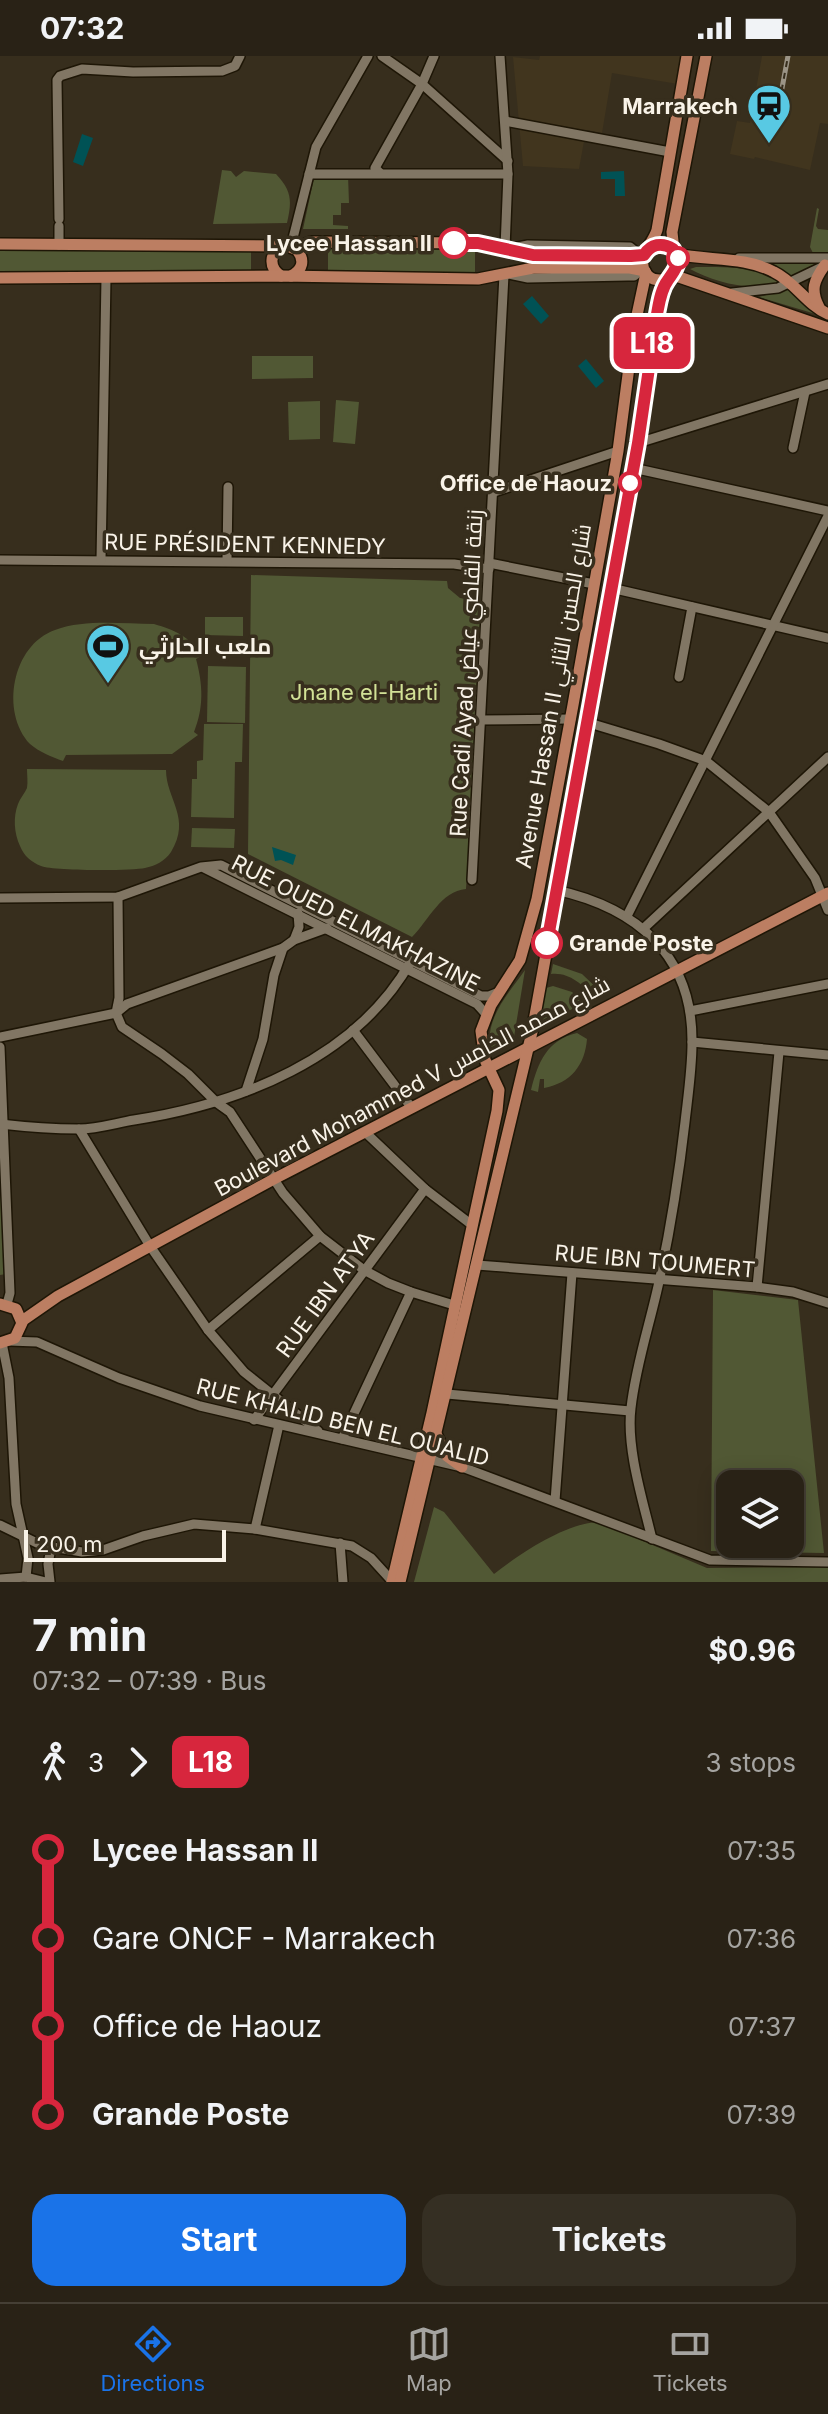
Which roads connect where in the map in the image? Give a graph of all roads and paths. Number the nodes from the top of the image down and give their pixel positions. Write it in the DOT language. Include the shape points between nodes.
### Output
graph roads {
  1 [pos="240,56"];
  2 [pos="368,56"];
  3 [pos="382,56"];
  4 [pos="434,56"];
  5 [pos="500,56"];
  6 [pos="687,56"];
  7 [pos="706,56"];
  8 [pos="422,84"];
  9 [pos="505,121"];
  10 [pos="670,152"];
  11 [pos="508,161"];
  12 [pos="380,173"];
  13 [pos="309,174"];
  14 [pos="508,174"];
  15 [pos="0,244"];
  16 [pos="59,245"];
  17 [pos="290,247"];
  18 [pos="506,248"];
  19 [pos="675,252"];
  20 [pos="644,254"];
  21 [pos="723,259"];
  22 [pos="827,262"];
  23 [pos="644,271"];
  24 [pos="506,275"];
  25 [pos="286,276"];
  26 [pos="671,277"];
  27 [pos="0,278"];
  28 [pos="106,278"];
  29 [pos="791,284"];
  30 [pos="725,293"];
  31 [pos="825,312"];
  32 [pos="828,328"];
  33 [pos="828,384"];
  34 [pos="805,392"];
  35 [pos="638,443"];
  36 [pos="793,448"];
  37 [pos="618,451"];
  38 [pos="633,468"];
  39 [pos="228,487"];
  40 [pos="494,492"];
  41 [pos="828,514"];
  42 [pos="0,560"];
  43 [pos="101,560"];
  44 [pos="227,561"];
  45 [pos="489,566"];
  46 [pos="594,584"];
  47 [pos="611,588"];
  48 [pos="692,607"];
  49 [pos="773,625"];
  50 [pos="828,638"];
  51 [pos="679,677"];
  52 [pos="571,719"];
  53 [pos="481,720"];
  54 [pos="586,722"];
  55 [pos="828,757"];
  56 [pos="706,761"];
  57 [pos="769,812"];
  58 [pos="201,867"];
  59 [pos="472,880"];
  60 [pos="556,890"];
  61 [pos="826,894"];
  62 [pos="118,897"];
  63 [pos="0,898"];
  64 [pos="828,910"];
  65 [pos="298,913"];
  66 [pos="627,916"];
  67 [pos="327,928"];
  68 [pos="644,928"];
  69 [pos="294,940"];
  70 [pos="283,948"];
  71 [pos="409,965"];
  72 [pos="676,972"];
  73 [pos="828,984"];
  74 [pos="499,992"];
  75 [pos="690,1011"];
  76 [pos="116,1013"];
  77 [pos="486,1014"];
  78 [pos="353,1030"];
  79 [pos="0,1037"];
  80 [pos="692,1042"];
  81 [pos="528,1046"];
  82 [pos="0,1047"];
  83 [pos="779,1052"];
  84 [pos="828,1055"];
  85 [pos="488,1068"];
  86 [pos="246,1091"];
  87 [pos="216,1102"];
  88 [pos="411,1107"];
  89 [pos="1,1124"];
  90 [pos="79,1129"];
  91 [pos="365,1132"];
  92 [pos="274,1179"];
  93 [pos="425,1189"];
  94 [pos="472,1225"];
  95 [pos="320,1236"];
  96 [pos="150,1246"];
  97 [pos="477,1265"];
  98 [pos="364,1270"];
  99 [pos="572,1273"];
  100 [pos="660,1281"];
  101 [pos="757,1287"];
  102 [pos="411,1292"];
  103 [pos="58,1296"];
  104 [pos="828,1303"];
  105 [pos="454,1305"];
  106 [pos="8,1306"];
  107 [pos="21,1324"];
  108 [pos="208,1330"];
  109 [pos="4,1342"];
  110 [pos="37,1342"];
  111 [pos="447,1394"];
  112 [pos="272,1396"];
  113 [pos="562,1406"];
  114 [pos="630,1411"];
  115 [pos="254,1420"];
  116 [pos="279,1425"];
  117 [pos="322,1434"];
  118 [pos="436,1434"];
  119 [pos="342,1439"];
  120 [pos="426,1458"];
  121 [pos="462,1467"];
  122 [pos="555,1501"];
  123 [pos="0,1525"];
  124 [pos="255,1529"];
  125 [pos="25,1539"];
  126 [pos="652,1539"];
  127 [pos="340,1543"];
  128 [pos="51,1548"];
  129 [pos="828,1562"];
  130 [pos="26,1577"];
  131 [pos="0,1579"];
  132 [pos="48,1582"];
  133 [pos="343,1582"];
  134 [pos="392,1582"];
  135 [pos="400,1582"];
  1 -- 16 [label="street" via="235,66 222,71 82,69 60,76"];
  2 -- 13 [label="street" via="318,142"];
  3 -- 8 [label="street"];
  4 -- 8 [label="street"];
  5 -- 9 [label="street"];
  6 -- 10 [label="main road"];
  7 -- 19 [label="main road" via="672,232"];
  8 -- 11 [label="street"];
  8 -- 12 [label="street" via="375,168"];
  9 -- 10 [label="street"];
  9 -- 11 [label="street"];
  10 -- 20 [label="main road" via="657,234"];
  11 -- 14 [label="street"];
  12 -- 13 [label="street"];
  12 -- 14 [label="street"];
  13 -- 17 [label="street"];
  14 -- 18 [label="street"];
  15 -- 16 [label="main road"];
  16 -- 17 [label="main road"];
  17 -- 18 [label="main road" via="323,242 478,243"];
  17 -- 25 [label="main road" via="300,253 302,262 299,271"];
  17 -- 25 [label="main road" via="274,252 271,260 274,270"];
  18 -- 20 [label="main road" via="533,255"];
  19 -- 20 [label="main road" via="662,245"];
  19 -- 21 [label="main road"];
  19 -- 26 [label="main road" via="678,265"];
  20 -- 23 [label="main road"];
  21 -- 22 [label="street"];
  21 -- 29 [label="main road" via="757,265"];
  22 -- 29 [label="street"];
  22 -- 31 [label="main road" via="813,287"];
  23 -- 24 [label="main road" via="533,268"];
  23 -- 26 [label="main road" via="656,280"];
  23 -- 37 [label="main road, Avenue Hassan II شارع الحسن الثاني"];
  24 -- 25 [label="main road"];
  24 -- 40 [label="street, Rue Cadi Ayad زنقة القاضي عياض"];
  25 -- 28 [label="main road"];
  26 -- 30 [label="main road"];
  26 -- 35 [label="main road, Avenue Hassan II شارع الحسن الثاني" via="655,326"];
  27 -- 28 [label="main road"];
  28 -- 43 [label="street"];
  29 -- 30 [label="street" via="763,292"];
  29 -- 31 [label="main road"];
  30 -- 32 [label="main road"];
  33 -- 34 [label="street"];
  34 -- 35 [label="street"];
  34 -- 36 [label="street"];
  35 -- 38 [label="main road, Avenue Hassan II شارع الحسن الثاني"];
  37 -- 40 [label="street"];
  37 -- 46 [label="main road, Avenue Hassan II شارع الحسن الثاني"];
  38 -- 41 [label="street"];
  38 -- 47 [label="main road, Avenue Hassan II شارع الحسن الثاني"];
  39 -- 44 [label="street"];
  40 -- 45 [label="street, Rue Cadi Ayad زنقة القاضي عياض"];
  41 -- 49 [label="street"];
  42 -- 43 [label="street, RUE PRÉSIDENT KENNEDY"];
  43 -- 44 [label="street, RUE PRÉSIDENT KENNEDY"];
  44 -- 45 [label="street, RUE PRÉSIDENT KENNEDY"];
  45 -- 46 [label="street, RUE PRÉSIDENT KENNEDY"];
  45 -- 53 [label="street, Rue Cadi Ayad زنقة القاضي عياض"];
  46 -- 52 [label="main road, Avenue Hassan II شارع الحسن الثاني"];
  47 -- 48 [label="street"];
  47 -- 54 [label="main road, Avenue Hassan II شارع الحسن الثاني"];
  48 -- 49 [label="street"];
  48 -- 51 [label="street"];
  49 -- 50 [label="street"];
  49 -- 56 [label="street"];
  52 -- 53 [label="street"];
  52 -- 74 [label="main road, Avenue Hassan II شارع الحسن الثاني" via="533,915 520,960"];
  53 -- 59 [label="street, Rue Cadi Ayad زنقة القاضي عياض"];
  54 -- 56 [label="street"];
  54 -- 60 [label="main road, Avenue Hassan II شارع الحسن الثاني"];
  55 -- 57 [label="street"];
  56 -- 57 [label="street"];
  56 -- 66 [label="street"];
  57 -- 61 [label="street"];
  57 -- 68 [label="street"];
  58 -- 62 [label="street"];
  58 -- 65 [label="street, RUE OUED ELMAKHAZINE"];
  58 -- 71 [label="street, RUE OUED ELMAKHAZINE" via="228,867"];
  60 -- 66 [label="street"];
  60 -- 81 [label="main road, Avenue Hassan II شارع الحسن الثاني"];
  61 -- 64 [label="street"];
  61 -- 72 [label="main road, Boulevard Mohammed V شارع محمد الخامس"];
  62 -- 63 [label="street"];
  62 -- 76 [label="street"];
  65 -- 67 [label="street, RUE OUED ELMAKHAZINE"];
  65 -- 69 [label="street"];
  66 -- 68 [label="street"];
  67 -- 69 [label="street"];
  67 -- 71 [label="street, RUE OUED ELMAKHAZINE"];
  68 -- 72 [label="street"];
  69 -- 70 [label="street"];
  70 -- 76 [label="street" via="127,1004"];
  70 -- 86 [label="street"];
  71 -- 74 [label="street, RUE OUED ELMAKHAZINE" via="481,996"];
  71 -- 77 [label="street, RUE OUED ELMAKHAZINE"];
  71 -- 78 [label="street"];
  72 -- 75 [label="street"];
  72 -- 81 [label="main road, Boulevard Mohammed V شارع محمد الخامس"];
  73 -- 75 [label="street"];
  74 -- 77 [label="main road, Avenue Hassan II شارع الحسن الثاني"];
  75 -- 80 [label="street"];
  76 -- 79 [label="street"];
  76 -- 87 [label="street" via="122,1027 188,1074"];
  77 -- 85 [label="main road, Avenue Hassan II شارع الحسن الثاني" via="480,1039"];
  78 -- 86 [label="street" via="289,1073"];
  78 -- 88 [label="street"];
  80 -- 83 [label="street"];
  80 -- 100 [label="street" via="681,1168"];
  81 -- 85 [label="main road, Boulevard Mohammed V شارع محمد الخامس"];
  81 -- 97 [label="main road, Avenue Hassan II شارع الحسن الثاني"];
  82 -- 89 [label="street"];
  83 -- 84 [label="street"];
  83 -- 101 [label="street"];
  85 -- 88 [label="main road, Boulevard Mohammed V شارع محمد الخامس"];
  85 -- 94 [label="main road, Avenue Hassan II شارع الحسن الثاني" via="499,1101"];
  86 -- 87 [label="street"];
  87 -- 90 [label="street"];
  87 -- 92 [label="street" via="230,1112"];
  88 -- 91 [label="main road, Boulevard Mohammed V شارع محمد الخامس"];
  89 -- 90 [label="street"];
  89 -- 106 [label="street"];
  90 -- 96 [label="street"];
  91 -- 92 [label="main road, Boulevard Mohammed V شارع محمد الخامس"];
  91 -- 93 [label="street"];
  92 -- 95 [label="street"];
  92 -- 96 [label="main road, Boulevard Mohammed V شارع محمد الخامس"];
  93 -- 94 [label="street"];
  93 -- 98 [label="street, RUE IBN ATYA"];
  94 -- 105 [label="main road, Avenue Hassan II شارع الحسن الثاني"];
  95 -- 98 [label="street"];
  95 -- 108 [label="street"];
  96 -- 103 [label="main road, Boulevard Mohammed V شارع محمد الخامس"];
  96 -- 108 [label="street"];
  97 -- 99 [label="street, RUE IBN TOUMERT"];
  97 -- 111 [label="main road, Avenue Hassan II شارع الحسن الثاني"];
  98 -- 102 [label="street"];
  98 -- 112 [label="street, RUE IBN ATYA"];
  99 -- 100 [label="street, RUE IBN TOUMERT"];
  99 -- 113 [label="street"];
  100 -- 101 [label="street, RUE IBN TOUMERT"];
  100 -- 114 [label="street"];
  101 -- 104 [label="street, RUE IBN TOUMERT"];
  102 -- 105 [label="street"];
  102 -- 119 [label="street"];
  103 -- 106 [label="main road, Boulevard Mohammed V شارع محمد الخامس"];
  103 -- 107 [label="main road, Boulevard Mohammed V شارع محمد الخامس"];
  105 -- 120 [label="main road, Avenue Hassan II شارع الحسن الثاني"];
  106 -- 107 [label="main road"];
  107 -- 109 [label="main road, Boulevard Mohammed V شارع محمد الخامس" via="18,1335"];
  107 -- 110 [label="street, RUE KHALID BEN EL OUALID"];
  108 -- 112 [label="street"];
  109 -- 110 [label="street, RUE KHALID BEN EL OUALID"];
  109 -- 125 [label="street" via="16,1504"];
  110 -- 115 [label="street, RUE KHALID BEN EL OUALID" via="133,1384"];
  111 -- 113 [label="street"];
  111 -- 118 [label="main road, Avenue Hassan II شارع الحسن الثاني"];
  112 -- 115 [label="street, RUE IBN ATYA"];
  112 -- 117 [label="street"];
  113 -- 114 [label="street"];
  113 -- 122 [label="street"];
  114 -- 126 [label="street" via="634,1458"];
  115 -- 116 [label="street, RUE KHALID BEN EL OUALID"];
  116 -- 117 [label="street, RUE KHALID BEN EL OUALID"];
  116 -- 124 [label="street"];
  117 -- 119 [label="street, RUE KHALID BEN EL OUALID"];
  118 -- 120 [label="main road, Avenue Hassan II شارع الحسن الثاني"];
  118 -- 121 [label="main road" via="447,1456"];
  119 -- 120 [label="street, RUE KHALID BEN EL OUALID"];
  120 -- 121 [label="street, RUE KHALID BEN EL OUALID"];
  120 -- 134 [label="main road"];
  120 -- 135 [label="main road"];
  121 -- 122 [label="street, RUE KHALID BEN EL OUALID"];
  122 -- 126 [label="street, RUE KHALID BEN EL OUALID"];
  123 -- 125 [label="street"];
  124 -- 127 [label="street"];
  124 -- 128 [label="street" via="194,1524 100,1551"];
  125 -- 128 [label="street"];
  125 -- 130 [label="street"];
  126 -- 129 [label="street, RUE KHALID BEN EL OUALID" via="710,1560"];
  127 -- 133 [label="street"];
  127 -- 134 [label="street" via="366,1554"];
  128 -- 132 [label="street"];
  130 -- 131 [label="street"];
  130 -- 132 [label="street"];
}
